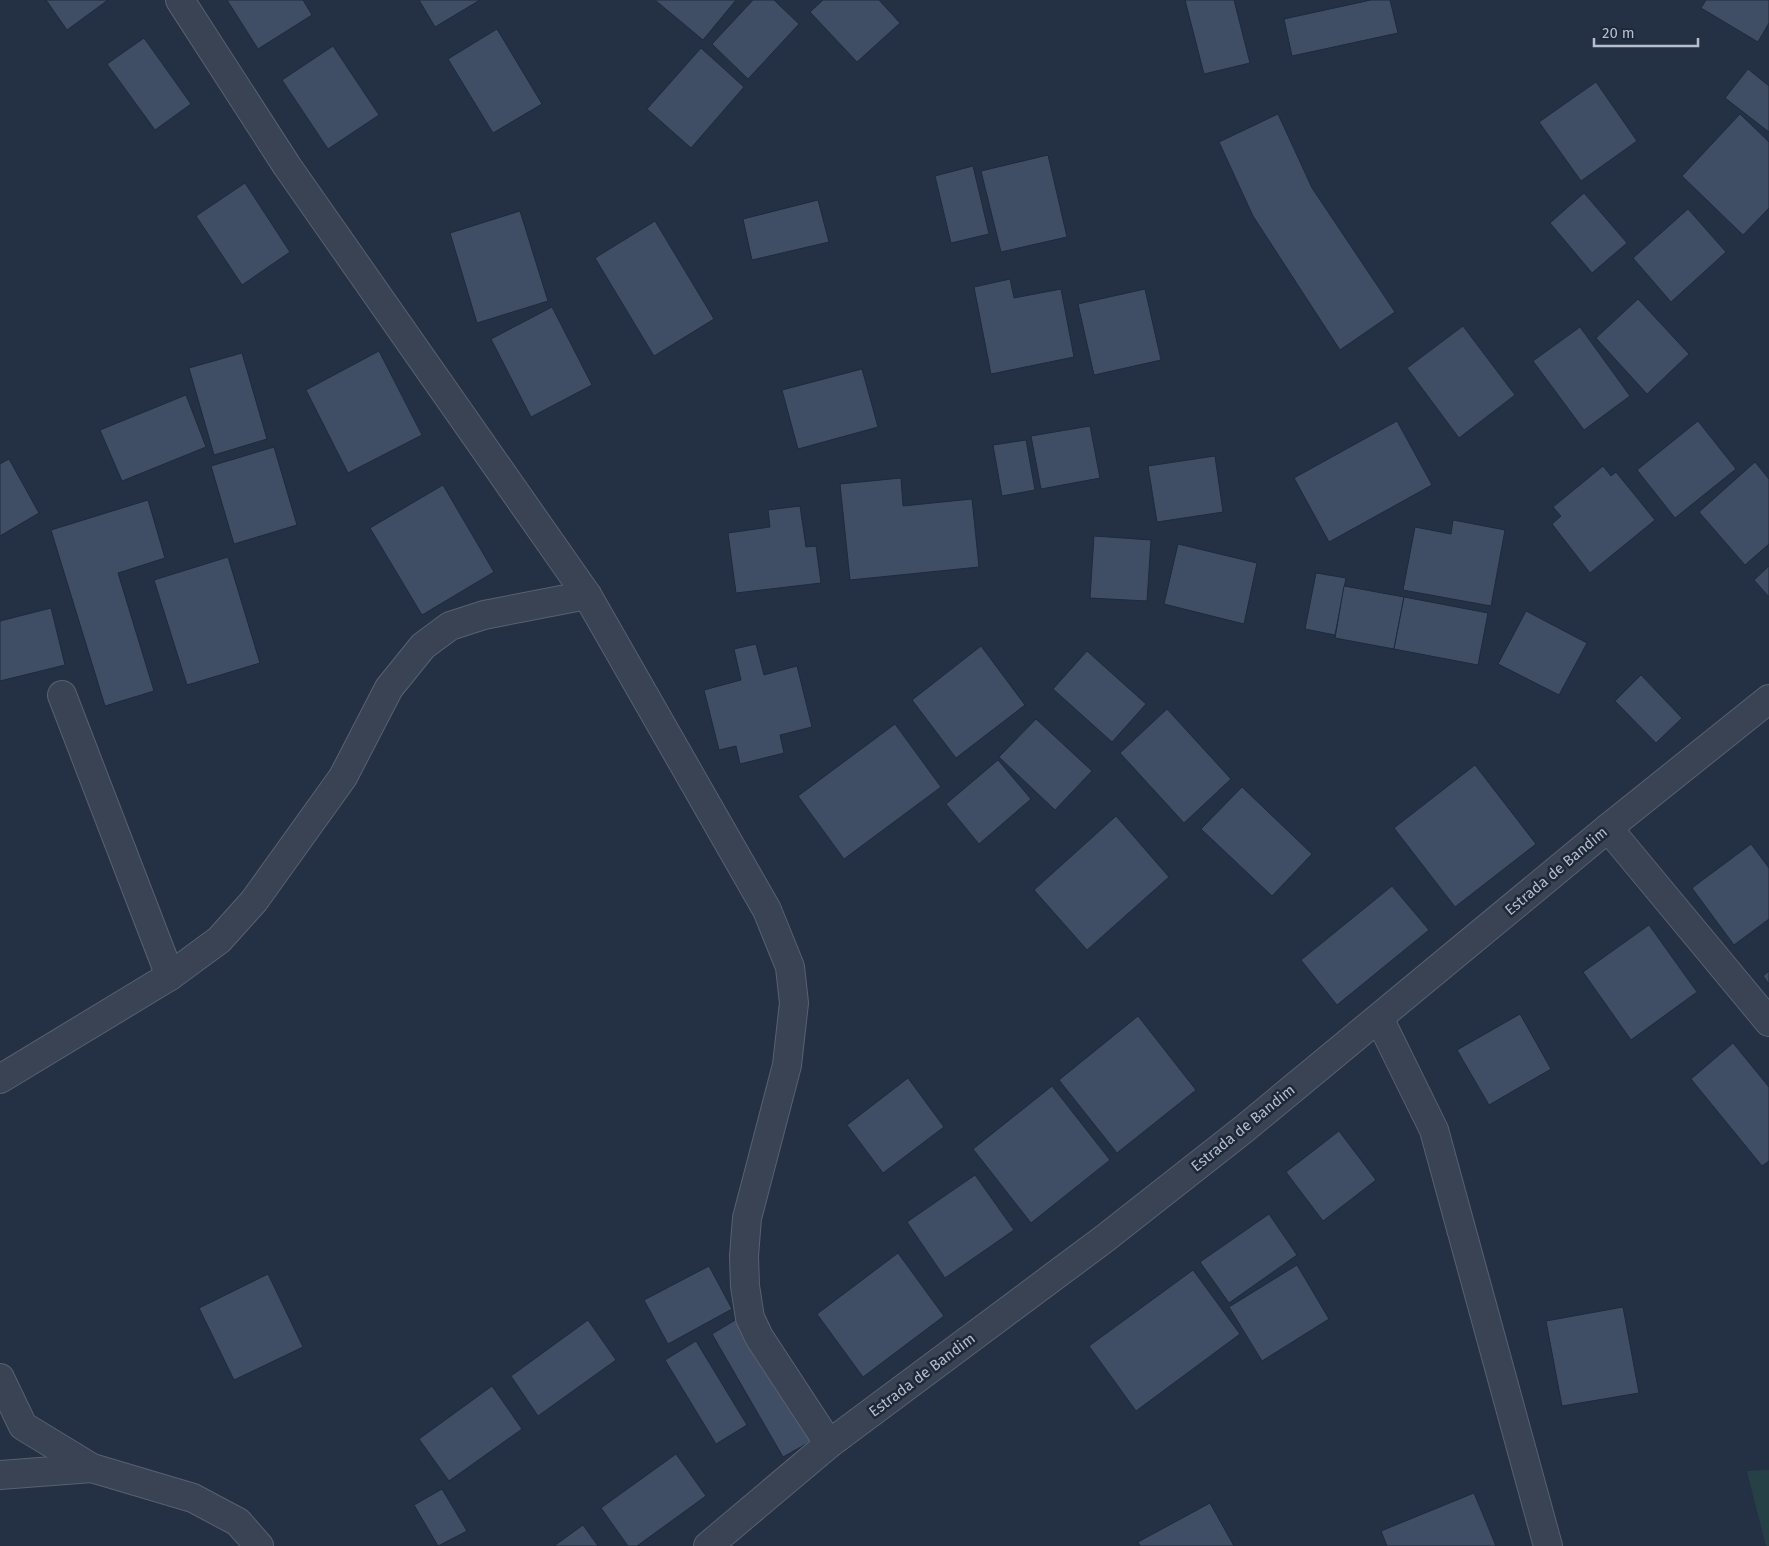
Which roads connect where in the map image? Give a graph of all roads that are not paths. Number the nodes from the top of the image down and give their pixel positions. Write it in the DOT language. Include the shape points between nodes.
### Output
graph roads {
  1 [pos="180,0"];
  2 [pos="587,594"];
  3 [pos="62,695"];
  4 [pos="1769,699"];
  5 [pos="1608,828"];
  6 [pos="170,976"];
  7 [pos="1379,1018"];
  8 [pos="1769,1022"];
  9 [pos="0,1079"];
  10 [pos="0,1378"];
  11 [pos="829,1444"];
  12 [pos="92,1468"];
  13 [pos="0,1475"];
  14 [pos="259,1546"];
  15 [pos="708,1546"];
  16 [pos="1548,1546"];
  1 -- 2 [label="street" via="287,166"];
  2 -- 6 [label="street" via="484,615 450,626 423,646 389,688 343,777 254,901 219,940"];
  2 -- 11 [label="street" via="767,910 790,967 794,1003 787,1065 747,1218 745,1286 750,1318 759,1337"];
  3 -- 6 [label="street"];
  4 -- 5 [label="street, Estrada de Bandim"];
  5 -- 7 [label="street, Estrada de Bandim"];
  5 -- 8 [label="street"];
  6 -- 9 [label="street"];
  7 -- 11 [label="street, Estrada de Bandim" via="1104,1239"];
  7 -- 16 [label="street" via="1434,1130"];
  10 -- 12 [label="street" via="22,1426"];
  11 -- 15 [label="street, Estrada de Bandim"];
  12 -- 13 [label="street"];
  12 -- 14 [label="street" via="193,1498 238,1522"];
}
